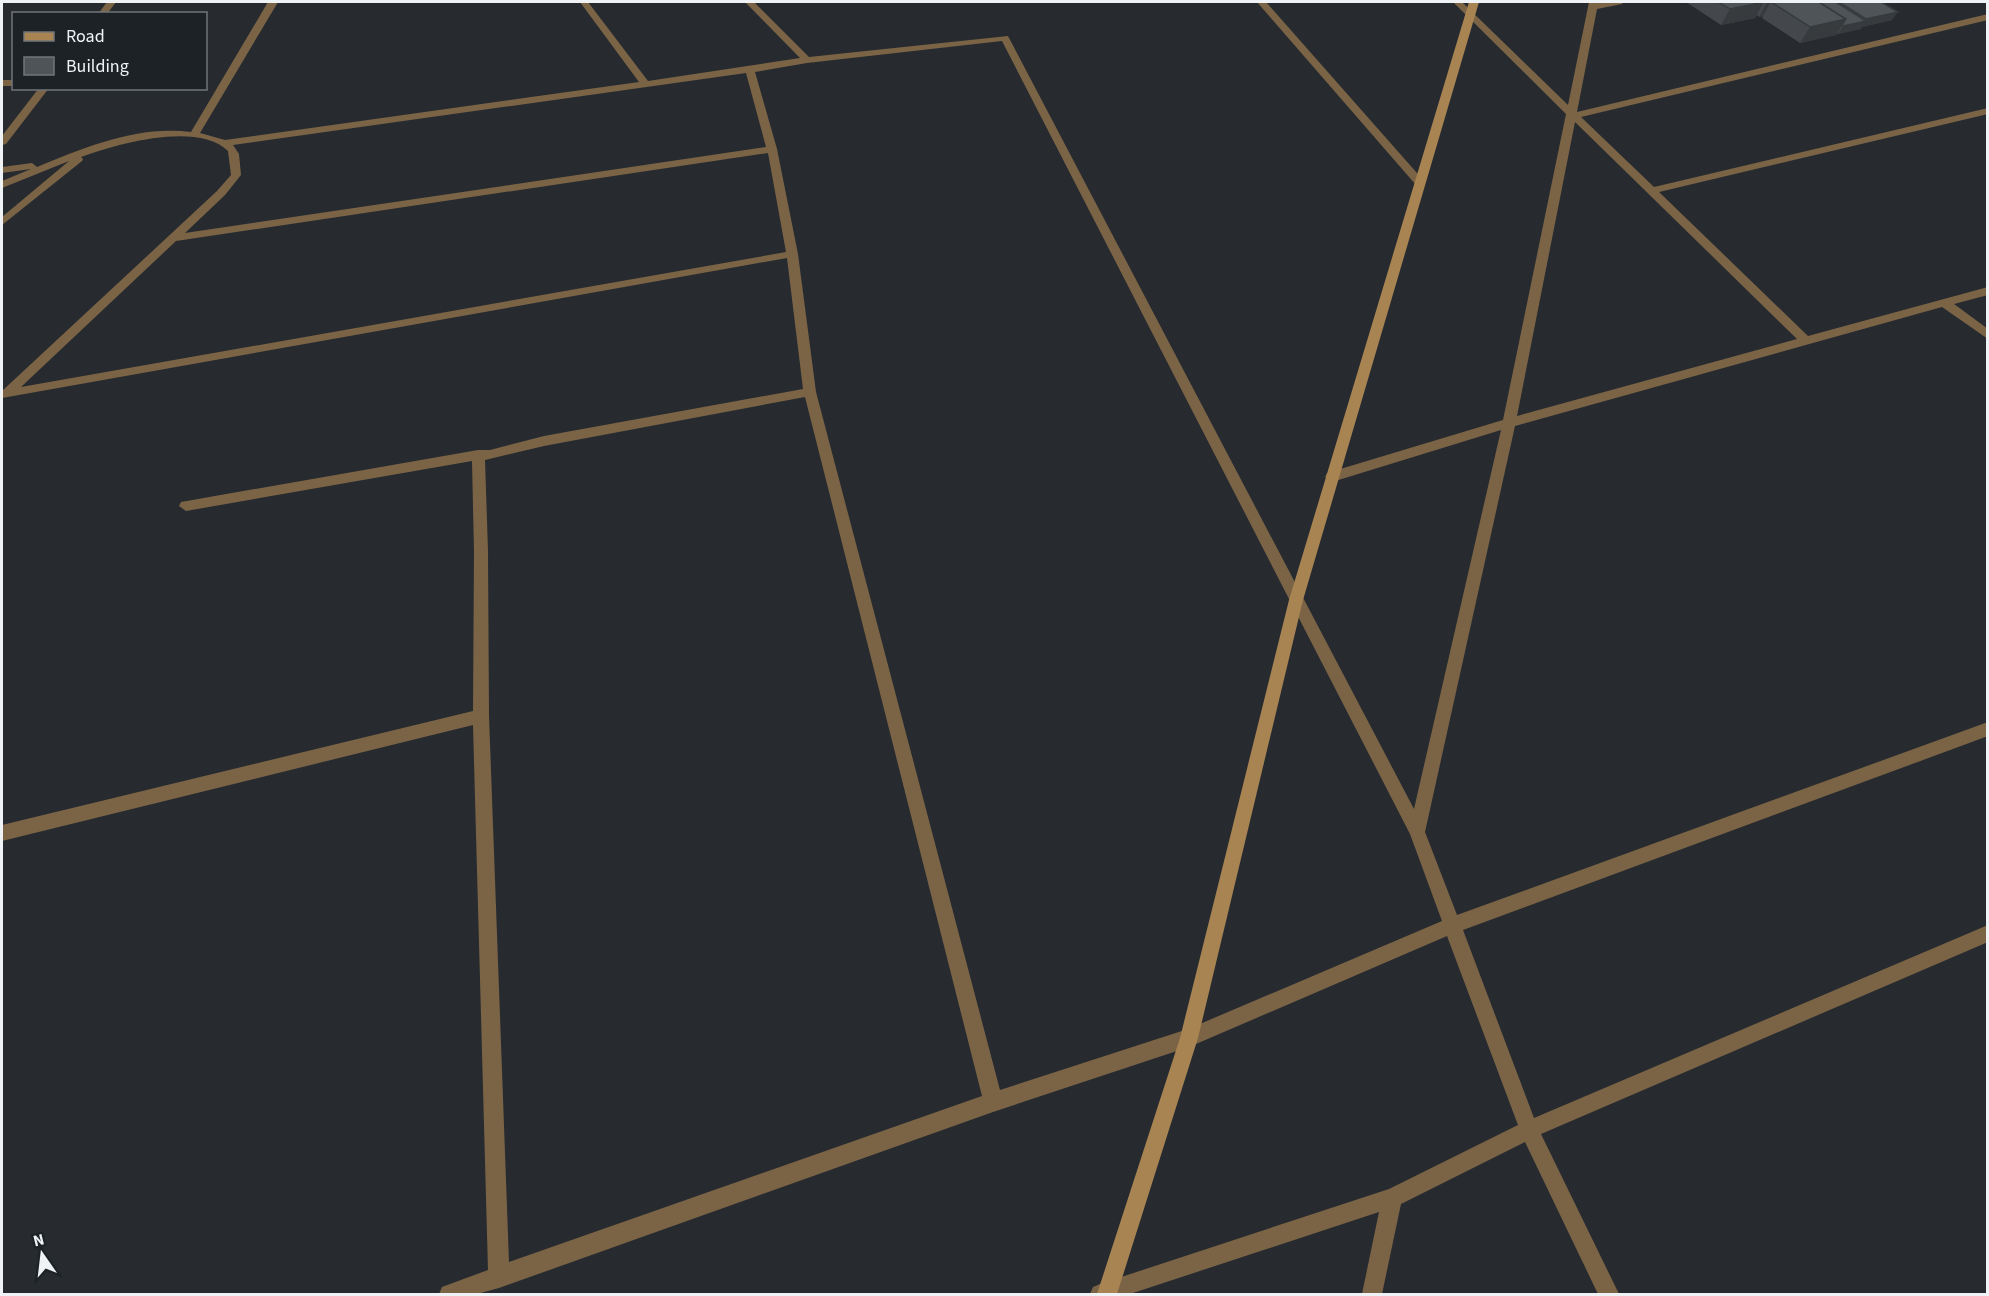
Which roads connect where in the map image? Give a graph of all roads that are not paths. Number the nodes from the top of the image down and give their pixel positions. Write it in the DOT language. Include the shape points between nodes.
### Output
graph roads {
  1 [pos="273,2"];
  2 [pos="584,2"];
  3 [pos="749,2"];
  4 [pos="1262,2"];
  5 [pos="1457,2"];
  6 [pos="1619,2"];
  7 [pos="1594,4"];
  8 [pos="1472,7"];
  9 [pos="1988,17"];
  10 [pos="807,60"];
  11 [pos="750,70"];
  12 [pos="646,85"];
  13 [pos="42,90"];
  14 [pos="1988,111"];
  15 [pos="1573,116"];
  16 [pos="194,135"];
  17 [pos="2,142"];
  18 [pos="222,143"];
  19 [pos="772,149"];
  20 [pos="87,152"];
  21 [pos="53,164"];
  22 [pos="2,170"];
  23 [pos="1419,183"];
  24 [pos="2,185"];
  25 [pos="1651,191"];
  26 [pos="2,222"];
  27 [pos="172,238"];
  28 [pos="792,254"];
  29 [pos="1988,291"];
  30 [pos="1944,303"];
  31 [pos="1988,335"];
  32 [pos="1807,342"];
  33 [pos="810,392"];
  34 [pos="4,396"];
  35 [pos="1509,423"];
  36 [pos="478,455"];
  37 [pos="1332,477"];
  38 [pos="186,506"];
  39 [pos="1296,600"];
  40 [pos="481,716"];
  41 [pos="1988,729"];
  42 [pos="1417,832"];
  43 [pos="2,833"];
  44 [pos="1451,926"];
  45 [pos="1988,933"];
  46 [pos="1189,1038"];
  47 [pos="993,1102"];
  48 [pos="1529,1130"];
  49 [pos="1392,1198"];
  50 [pos="499,1278"];
  51 [pos="449,1294"];
  52 [pos="1105,1294"];
  53 [pos="1372,1294"];
  54 [pos="1609,1294"];
  1 -- 16 [label="street"];
  2 -- 12 [label="street"];
  3 -- 10 [label="street"];
  4 -- 23 [label="street"];
  5 -- 8 [label="street"];
  6 -- 7 [label="street"];
  7 -- 15 [label="street"];
  8 -- 15 [label="street"];
  8 -- 23 [label="street"];
  9 -- 15 [label="street"];
  10 -- 11 [label="street"];
  10 -- 39 [label="street" via="1005,38"];
  11 -- 12 [label="street"];
  11 -- 19 [label="street"];
  12 -- 18 [label="street"];
  13 -- 17 [label="street"];
  14 -- 25 [label="street"];
  15 -- 25 [label="street"];
  15 -- 35 [label="street"];
  16 -- 18 [label="street"];
  16 -- 20 [label="street" via="137,136"];
  18 -- 27 [label="street" via="231,147 236,175"];
  19 -- 27 [label="street"];
  19 -- 28 [label="street"];
  20 -- 21 [label="street"];
  20 -- 26 [label="street"];
  21 -- 22 [label="street"];
  21 -- 24 [label="street"];
  23 -- 37 [label="street"];
  25 -- 32 [label="street"];
  27 -- 34 [label="street"];
  28 -- 33 [label="street"];
  28 -- 34 [label="street"];
  29 -- 30 [label="street"];
  30 -- 31 [label="street"];
  30 -- 32 [label="street"];
  32 -- 35 [label="street"];
  33 -- 36 [label="street"];
  33 -- 47 [label="street"];
  35 -- 37 [label="street"];
  35 -- 42 [label="street"];
  36 -- 38 [label="street"];
  36 -- 40 [label="street"];
  37 -- 39 [label="street"];
  39 -- 42 [label="street"];
  39 -- 46 [label="street"];
  40 -- 43 [label="street"];
  40 -- 50 [label="street"];
  41 -- 44 [label="street"];
  42 -- 44 [label="street"];
  44 -- 46 [label="street"];
  44 -- 48 [label="street"];
  45 -- 48 [label="street"];
  46 -- 47 [label="street"];
  46 -- 52 [label="street"];
  47 -- 50 [label="street"];
  48 -- 49 [label="street"];
  48 -- 54 [label="street"];
  49 -- 52 [label="street"];
  49 -- 53 [label="street"];
  50 -- 51 [label="street"];
}
